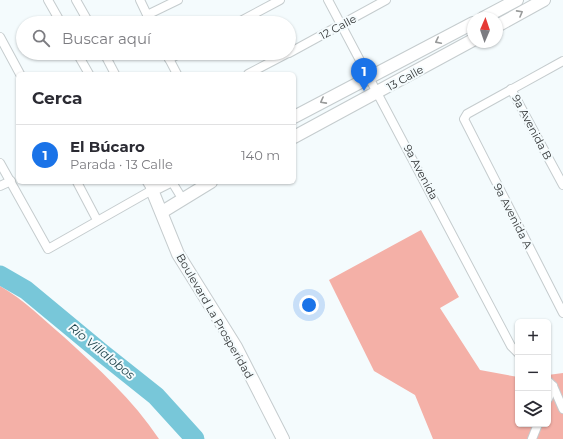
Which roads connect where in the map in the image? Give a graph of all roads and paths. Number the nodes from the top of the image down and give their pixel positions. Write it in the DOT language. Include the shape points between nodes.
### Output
graph roads {
  1 [pos="48,0"];
  2 [pos="76,0"];
  3 [pos="140,0"];
  4 [pos="178,0"];
  5 [pos="280,0"];
  6 [pos="328,0"];
  7 [pos="386,0"];
  8 [pos="517,0"];
  9 [pos="544,0"];
  10 [pos="494,12"];
  11 [pos="147,15"];
  12 [pos="57,16"];
  13 [pos="85,16"];
  14 [pos="250,16"];
  15 [pos="503,23"];
  16 [pos="341,25"];
  17 [pos="467,26"];
  18 [pos="0,37"];
  19 [pos="467,43"];
  20 [pos="296,49"];
  21 [pos="81,60"];
  22 [pos="108,60"];
  23 [pos="170,60"];
  24 [pos="275,60"];
  25 [pos="563,61"];
  26 [pos="19,72"];
  27 [pos="88,72"];
  28 [pos="115,72"];
  29 [pos="176,72"];
  30 [pos="252,72"];
  31 [pos="369,77"];
  32 [pos="512,89"];
  33 [pos="378,93"];
  34 [pos="296,116"];
  35 [pos="296,136"];
  36 [pos="0,162"];
  37 [pos="11,181"];
  38 [pos="78,184"];
  39 [pos="173,184"];
  40 [pos="208,184"];
  41 [pos="563,185"];
  42 [pos="0,186"];
  43 [pos="150,186"];
  44 [pos="183,200"];
  45 [pos="162,212"];
  46 [pos="97,220"];
  47 [pos="563,313"];
  48 [pos="515,350"];
  49 [pos="551,384"];
  50 [pos="563,409"];
  51 [pos="537,427"];
  52 [pos="283,439"];
  53 [pos="532,439"];
  1 -- 12 [label="street"];
  2 -- 13 [label="street"];
  3 -- 11 [label="street"];
  4 -- 11 [label="street"];
  5 -- 14 [label="street"];
  6 -- 16 [label="street, 9a Avenida"];
  7 -- 16 [label="street, 12 Calle"];
  8 -- 10 [label="main road"];
  15 -- 9 [label="main road, one-way"];
  16 -- 20 [label="street, 12 Calle"];
  16 -- 31 [label="street, 9a Avenida"];
  17 -- 31 [label="main road, 13 Calle, one-way"];
  18 -- 26 [label="street"];
  19 -- 33 [label="main road, 13 Calle"];
  21 -- 27 [label="street"];
  22 -- 28 [label="street"];
  23 -- 29 [label="street"];
  24 -- 30 [label="street, 12 Calle"];
  25 -- 32 [label="street"];
  31 -- 33 [label="street, 9a Avenida"];
  31 -- 34 [label="main road, 13 Calle, one-way"];
  32 -- 41 [label="street, 9a Avenida B"];
  32 -- 47 [label="street, 9a Avenida A" via="466,114 464,122"];
  33 -- 35 [label="main road, 13 Calle"];
  33 -- 48 [label="street, 9a Avenida"];
  36 -- 37 [label="street"];
  37 -- 42 [label="street"];
  37 -- 46 [label="street" via="48,249"];
  38 -- 46 [label="street"];
  39 -- 44 [label="street"];
  40 -- 44 [label="main road"];
  43 -- 45 [label="main road, Boulevard La Prosperidad"];
  43 -- 46 [label="street"];
  44 -- 45 [label="main road"];
  45 -- 52 [label="main road, Boulevard La Prosperidad" via="178,254 236,347"];
  49 -- 50 [label="street"];
  51 -- 53 [label="street"];
}
